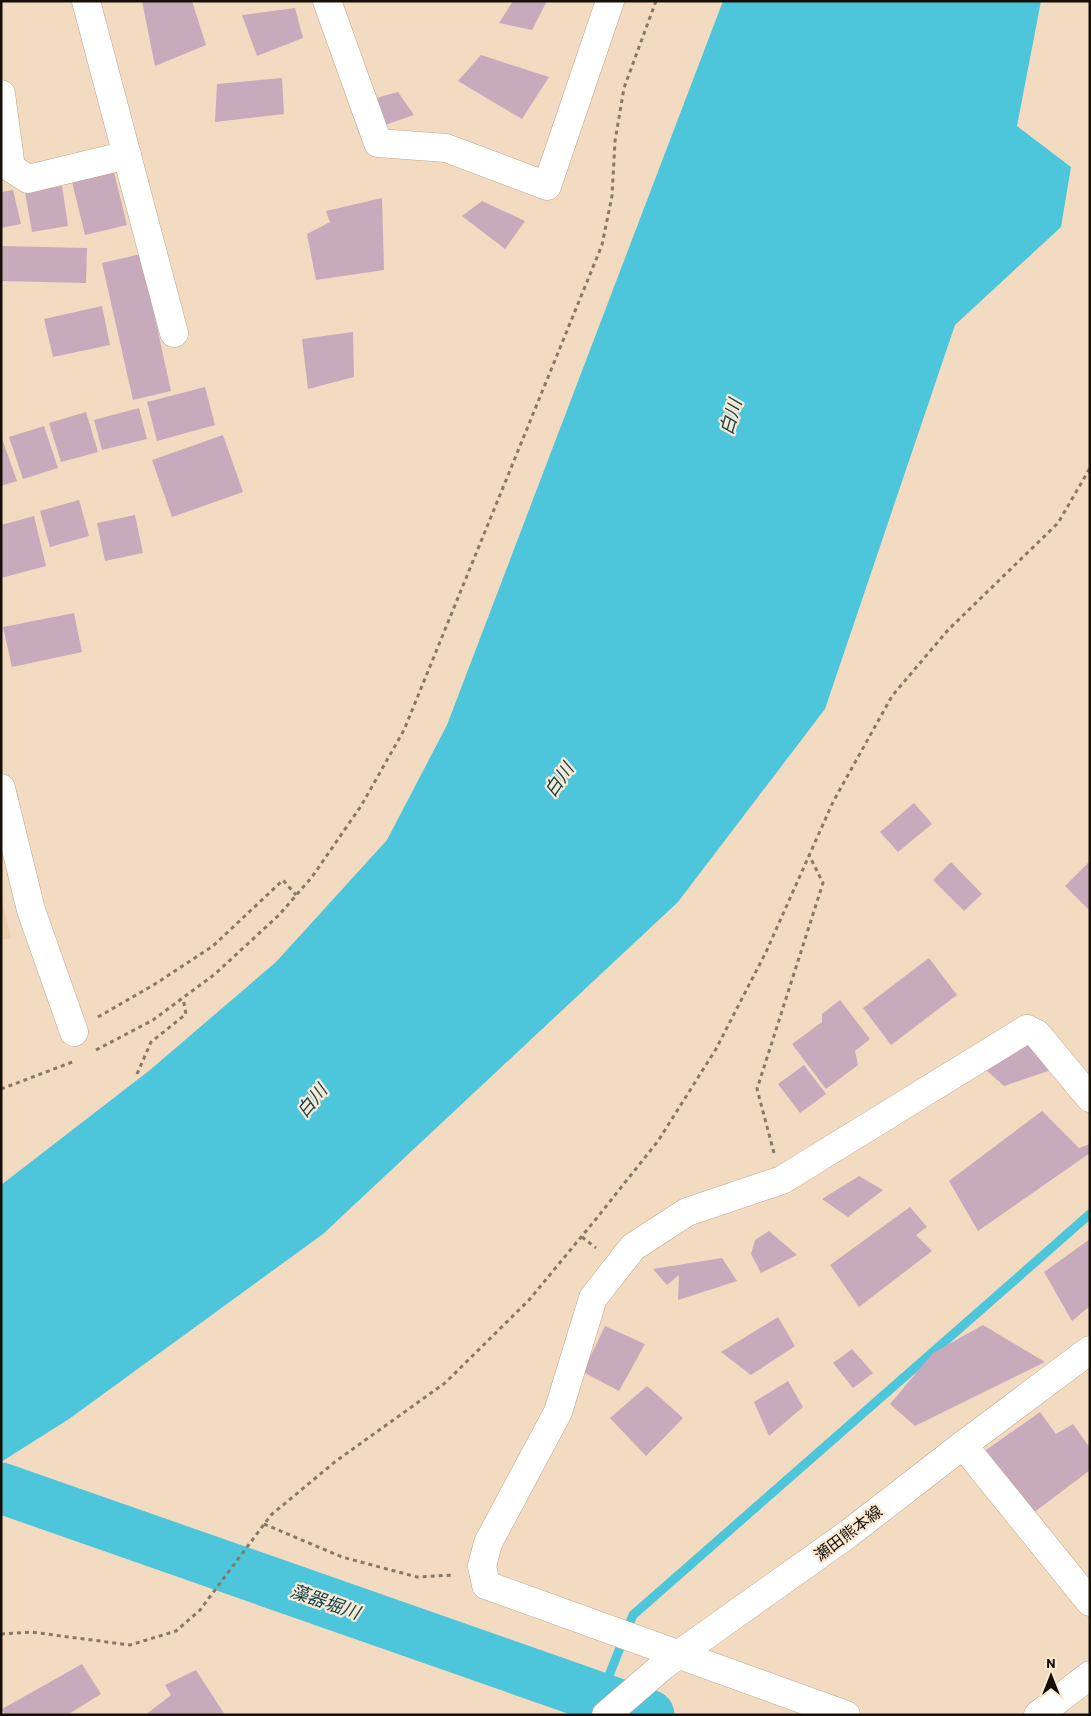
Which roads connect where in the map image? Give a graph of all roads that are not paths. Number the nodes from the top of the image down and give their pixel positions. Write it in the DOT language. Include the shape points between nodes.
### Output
graph roads {
  1 [pos="86,1"];
  2 [pos="327,1"];
  3 [pos="610,1"];
  4 [pos="1,94"];
  5 [pos="127,155"];
  6 [pos="174,333"];
  7 [pos="1,788"];
  8 [pos="74,1032"];
  9 [pos="1090,1098"];
  10 [pos="1090,1350"];
  11 [pos="963,1445"];
  12 [pos="1090,1602"];
  13 [pos="672,1660"];
  14 [pos="1090,1675"];
  15 [pos="606,1715"];
  16 [pos="846,1715"];
  17 [pos="1038,1715"];
  1 -- 5 [label="street"];
  2 -- 3 [label="street" via="378,143 446,148 547,186"];
  4 -- 5 [label="street" via="11,168 28,179"];
  5 -- 6 [label="street"];
  7 -- 8 [label="street" via="30,910"];
  9 -- 13 [label="street" via="1037,1034 1027,1029 782,1180 687,1212 633,1247 593,1298 558,1412 488,1543 482,1566 486,1585"];
  10 -- 11 [label="street, 瀬田熊本線"];
  11 -- 12 [label="street"];
  11 -- 13 [label="street, 瀬田熊本線" via="848,1534"];
  13 -- 15 [label="street, 瀬田熊本線"];
  13 -- 16 [label="street"];
  14 -- 17 [label="street"];
}
